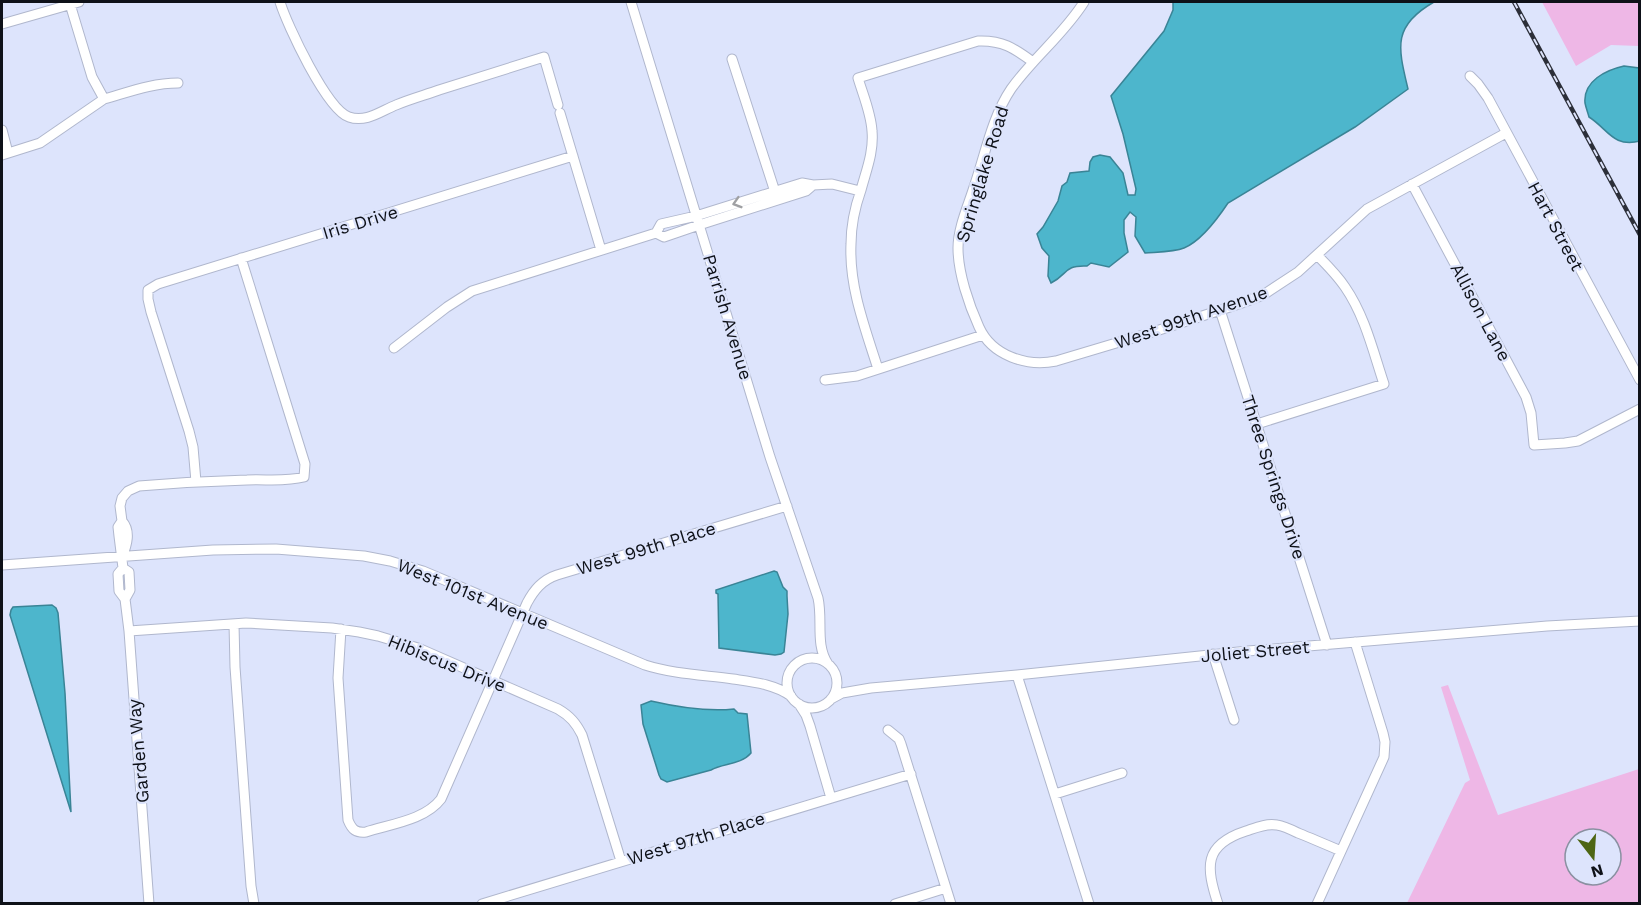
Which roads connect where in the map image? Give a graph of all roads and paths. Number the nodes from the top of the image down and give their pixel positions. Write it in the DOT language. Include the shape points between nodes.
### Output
graph roads {
  1 [pos="280,2"];
  2 [pos="631,2"];
  3 [pos="1084,2"];
  4 [pos="74,3"];
  5 [pos="2,24"];
  6 [pos="732,59"];
  7 [pos="1033,62"];
  8 [pos="1470,76"];
  9 [pos="178,83"];
  10 [pos="104,99"];
  11 [pos="2,130"];
  12 [pos="1506,133"];
  13 [pos="5,154"];
  14 [pos="573,156"];
  15 [pos="1412,184"];
  16 [pos="860,191"];
  17 [pos="776,196"];
  18 [pos="697,220"];
  19 [pos="601,250"];
  20 [pos="1317,255"];
  21 [pos="241,258"];
  22 [pos="1220,310"];
  23 [pos="983,335"];
  24 [pos="394,348"];
  25 [pos="878,369"];
  26 [pos="825,380"];
  27 [pos="1640,380"];
  28 [pos="1640,409"];
  29 [pos="1257,424"];
  30 [pos="196,482"];
  31 [pos="787,506"];
  32 [pos="122,557"];
  33 [pos="2,565"];
  34 [pos="523,613"];
  35 [pos="1640,621"];
  36 [pos="234,624"];
  37 [pos="341,629"];
  38 [pos="129,631"];
  39 [pos="820,632"];
  40 [pos="1355,642"];
  41 [pos="1327,645"];
  42 [pos="1213,654"];
  43 [pos="801,661"];
  44 [pos="828,664"];
  45 [pos="792,669"];
  46 [pos="835,674"];
  47 [pos="1017,675"];
  48 [pos="494,681"];
  49 [pos="757,682"];
  50 [pos="871,688"];
  51 [pos="794,699"];
  52 [pos="828,702"];
  53 [pos="1234,720"];
  54 [pos="888,730"];
  55 [pos="812,732"];
  56 [pos="1122,773"];
  57 [pos="911,774"];
  58 [pos="1055,794"];
  59 [pos="831,798"];
  60 [pos="1341,851"];
  61 [pos="621,861"];
  62 [pos="945,888"];
  63 [pos="149,903"];
  64 [pos="254,903"];
  65 [pos="482,903"];
  66 [pos="895,903"];
  67 [pos="951,903"];
  68 [pos="1089,903"];
  69 [pos="1218,903"];
  70 [pos="1317,903"];
  1 -- 14 [label="street" via="295,41 325,91 348,117 368,118 397,104 544,57"];
  2 -- 18 [label="street, Parrish Avenue"];
  3 -- 7 [label="street, Springlake Road"];
  4 -- 5 [label="street"];
  4 -- 10 [label="street" via="93,77"];
  6 -- 17 [label="street"];
  7 -- 16 [label="street" via="1006,45 978,41 858,78 873,132 871,157"];
  7 -- 23 [label="street, Springlake Road" via="1001,108 958,240 960,271"];
  8 -- 12 [label="street, Hart Street" via="1484,91"];
  9 -- 10 [label="street" via="139,88"];
  10 -- 13 [label="street" via="40,143"];
  11 -- 13 [label="street"];
  12 -- 15 [label="street, West 99th Avenue"];
  12 -- 27 [label="street, Hart Street"];
  14 -- 19 [label="street"];
  14 -- 21 [label="street, Iris Drive"];
  15 -- 20 [label="street, West 99th Avenue" via="1367,209"];
  15 -- 28 [label="street, Allison Lane" via="1526,397 1532,413 1534,445 1578,441"];
  16 -- 17 [label="street" via="832,184 813,185 806,191"];
  16 -- 25 [label="street" via="851,234 852,273"];
  17 -- 18 [label="street"];
  18 -- 19 [label="street" via="682,218 661,224 656,233"];
  18 -- 31 [label="street, Parrish Avenue"];
  19 -- 24 [label="street" via="472,291"];
  20 -- 22 [label="street, West 99th Avenue" via="1270,291"];
  20 -- 29 [label="street" via="1343,284 1358,310 1384,384"];
  21 -- 30 [label="street, Iris Drive" via="148,290 151,312 189,431"];
  21 -- 30 [label="street, Garden Way" via="305,464 304,477"];
  22 -- 23 [label="street, West 99th Avenue" via="1040,364 1008,356"];
  22 -- 29 [label="street, Three Springs Drive"];
  23 -- 25 [label="street"];
  25 -- 26 [label="street"];
  29 -- 41 [label="street, Three Springs Drive"];
  30 -- 32 [label="street, Garden Way" via="139,486 122,498 120,506 128,544"];
  31 -- 34 [label="street, West 99th Place" via="552,577 533,592"];
  31 -- 39 [label="street, Parrish Avenue" via="818,598"];
  32 -- 33 [label="street, West 101st Avenue"];
  32 -- 34 [label="street, West 101st Avenue" via="276,549 364,556 423,570"];
  32 -- 38 [label="street, Garden Way" via="119,591 125,599"];
  34 -- 48 [label="street, West 99th Place"];
  34 -- 49 [label="street, West 101st Avenue" via="653,668"];
  35 -- 40 [label="street, Joliet Street"];
  36 -- 37 [label="street, Hibiscus Drive"];
  36 -- 38 [label="street, Hibiscus Drive"];
  36 -- 64 [label="street"];
  37 -- 48 [label="street, Hibiscus Drive" via="405,643"];
  37 -- 48 [label="street, West 99th Place" via="338,678 348,820 354,831 366,832 425,814 438,803"];
  38 -- 63 [label="street, Garden Way"];
  39 -- 43 [label="street" via="813,651"];
  39 -- 44 [label="street, Parrish Avenue" via="822,653"];
  40 -- 41 [label="street, Joliet Street"];
  40 -- 60 [label="street" via="1385,750"];
  41 -- 42 [label="street, Joliet Street"];
  42 -- 47 [label="street, Joliet Street"];
  42 -- 53 [label="street"];
  43 -- 44 [label="street" via="813,659"];
  43 -- 45 [label="street"];
  44 -- 46 [label="street, Parrish Avenue"];
  45 -- 49 [label="street, West 101st Avenue" via="779,680"];
  45 -- 51 [label="street" via="788,688"];
  46 -- 50 [label="street, Joliet Street" via="847,685"];
  46 -- 52 [label="street" via="836,689"];
  47 -- 50 [label="street, Joliet Street"];
  47 -- 58 [label="street"];
  48 -- 61 [label="street, Hibiscus Drive" via="558,709 576,724"];
  49 -- 51 [label="street, West 101st Avenue" via="778,688"];
  50 -- 52 [label="street, Joliet Street" via="842,693"];
  51 -- 52 [label="street" via="812,708"];
  51 -- 55 [label="street"];
  52 -- 55 [label="street" via="815,716"];
  54 -- 57 [label="street" via="901,744"];
  55 -- 59 [label="street"];
  56 -- 58 [label="street"];
  57 -- 59 [label="street, West 97th Place"];
  57 -- 62 [label="street"];
  58 -- 68 [label="street"];
  59 -- 61 [label="street, West 97th Place"];
  60 -- 69 [label="street" via="1278,825 1264,825 1230,836 1211,860 1211,880"];
  60 -- 70 [label="street"];
  61 -- 65 [label="street, West 97th Place"];
  62 -- 66 [label="street"];
  62 -- 67 [label="street"];
}
